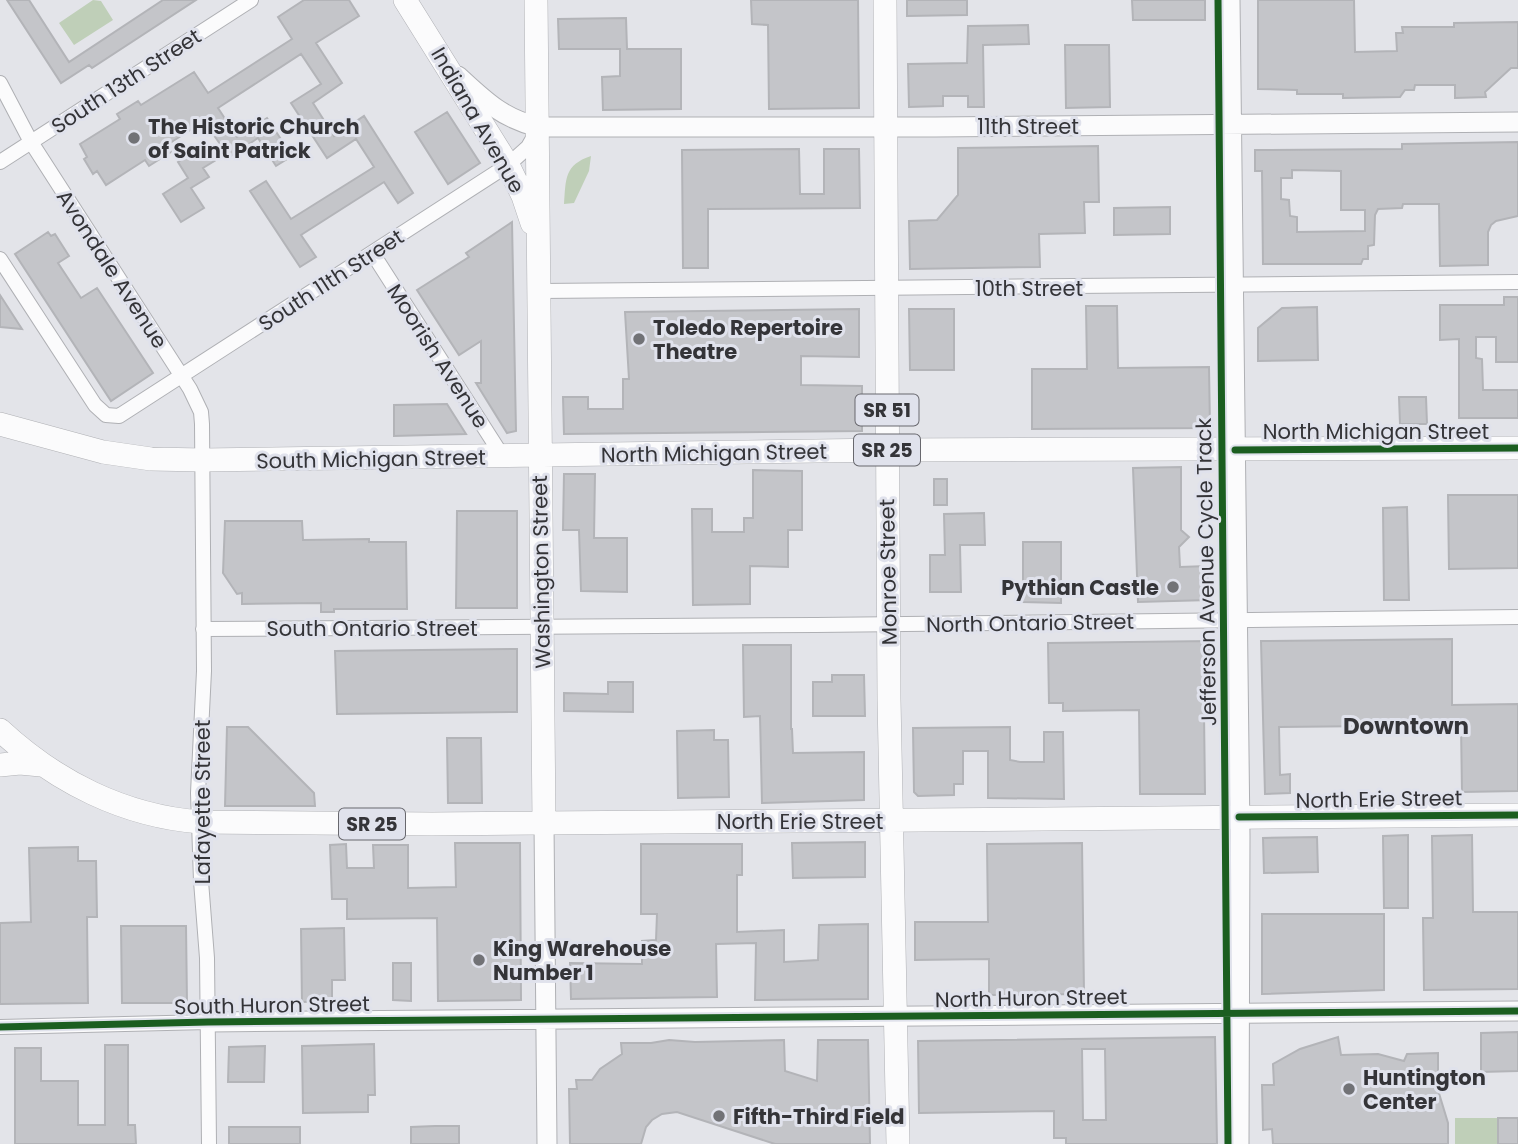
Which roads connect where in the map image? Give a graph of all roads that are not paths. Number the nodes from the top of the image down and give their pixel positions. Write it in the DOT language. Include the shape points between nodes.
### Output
graph roads {
  1 [pos="251,0"];
  2 [pos="405,0"];
  3 [pos="536,0"];
  4 [pos="885,0"];
  5 [pos="1230,0"];
  6 [pos="448,66"];
  7 [pos="0,83"];
  8 [pos="1518,122"];
  9 [pos="1231,124"];
  10 [pos="538,127"];
  11 [pos="886,127"];
  12 [pos="31,142"];
  13 [pos="0,162"];
  14 [pos="509,165"];
  15 [pos="539,247"];
  16 [pos="373,254"];
  17 [pos="0,259"];
  18 [pos="1518,282"];
  19 [pos="1233,286"];
  20 [pos="888,289"];
  21 [pos="540,291"];
  22 [pos="182,377"];
  23 [pos="0,424"];
  24 [pos="1518,448"];
  25 [pos="887,450"];
  26 [pos="1235,450"];
  27 [pos="540,455"];
  28 [pos="503,457"];
  29 [pos="203,460"];
  30 [pos="1518,617"];
  31 [pos="1237,621"];
  32 [pos="888,624"];
  33 [pos="542,627"];
  34 [pos="203,629"];
  35 [pos="0,730"];
  36 [pos="0,765"];
  37 [pos="41,765"];
  38 [pos="1518,815"];
  39 [pos="1240,817"];
  40 [pos="890,820"];
  41 [pos="200,822"];
  42 [pos="544,823"];
  43 [pos="1518,1011"];
  44 [pos="1238,1013"];
  45 [pos="896,1017"];
  46 [pos="545,1020"];
  47 [pos="208,1022"];
  48 [pos="0,1027"];
  49 [pos="209,1144"];
  50 [pos="547,1144"];
  51 [pos="898,1144"];
  52 [pos="1239,1144"];
  1 -- 12 [label="street, South 13th Street"];
  2 -- 6 [label="main road, Indiana Avenue"];
  3 -- 10 [label="main road, Washington Street"];
  4 -- 11 [label="main road, Monroe Street / SR 51"];
  5 -- 9 [label="street"];
  6 -- 10 [label="street, 11th Street" via="495,110"];
  6 -- 14 [label="main road, Indiana Avenue"];
  7 -- 12 [label="street, Avondale Avenue"];
  8 -- 9 [label="street, 11th Street"];
  9 -- 11 [label="street, 11th Street"];
  9 -- 19 [label="street"];
  10 -- 11 [label="street, 11th Street"];
  10 -- 14 [label="street, South 11th Street" via="528,147"];
  10 -- 15 [label="main road, Washington Street"];
  11 -- 20 [label="main road, Monroe Street / SR 51"];
  12 -- 13 [label="street, South 13th Street"];
  12 -- 22 [label="street, Avondale Avenue"];
  14 -- 15 [label="main road, Indiana Avenue"];
  14 -- 16 [label="street, South 11th Street"];
  15 -- 21 [label="main road, Washington Street"];
  16 -- 22 [label="street, South 11th Street"];
  16 -- 28 [label="street, Moorish Avenue"];
  17 -- 22 [label="street, South 11th Street" via="95,405 111,417 122,415"];
  18 -- 19 [label="street, 10th Street"];
  19 -- 20 [label="street, 10th Street"];
  19 -- 26 [label="street"];
  20 -- 21 [label="street, 10th Street"];
  20 -- 25 [label="main road, Monroe Street / SR 51"];
  21 -- 27 [label="main road, Washington Street"];
  22 -- 29 [label="street, Avondale Avenue" via="201,412"];
  23 -- 29 [label="main road, SR 25" via="103,452"];
  24 -- 26 [label="main road, North Michigan Street / SR 25"];
  25 -- 26 [label="main road, North Michigan Street / SR 25"];
  25 -- 27 [label="main road, North Michigan Street / SR 25"];
  25 -- 32 [label="main road, Monroe Street / SR 51"];
  26 -- 31 [label="street"];
  27 -- 28 [label="main road, South Michigan Street / SR 25"];
  27 -- 33 [label="main road, Washington Street"];
  28 -- 29 [label="main road, South Michigan Street / SR 25"];
  29 -- 34 [label="street, Lafayette Street"];
  30 -- 31 [label="street, North Ontario Street"];
  31 -- 32 [label="street, North Ontario Street"];
  31 -- 39 [label="street"];
  32 -- 33 [label="street, North Ontario Street"];
  32 -- 40 [label="main road, Monroe Street / SR 51"];
  33 -- 34 [label="street, South Ontario Street"];
  33 -- 42 [label="main road, Washington Street"];
  34 -- 41 [label="street, Lafayette Street"];
  35 -- 37 [label="main road, SR 25"];
  36 -- 37 [label="main road"];
  37 -- 41 [label="main road, SR 25" via="84,791 119,805"];
  38 -- 39 [label="main road, North Erie Street / SR 25"];
  39 -- 40 [label="main road, North Erie Street / SR 25"];
  39 -- 44 [label="street"];
  40 -- 42 [label="main road, North Erie Street / SR 25"];
  40 -- 45 [label="main road, Monroe Street / SR 51"];
  41 -- 42 [label="main road, SR 25"];
  41 -- 47 [label="street, Lafayette Street"];
  42 -- 46 [label="street, Washington Street"];
  43 -- 44 [label="street, North Huron Street"];
  44 -- 45 [label="street, North Huron Street"];
  44 -- 52 [label="street"];
  45 -- 46 [label="street, North Huron Street"];
  45 -- 51 [label="main road, Monroe Street / SR 51"];
  46 -- 47 [label="street, South Huron Street"];
  46 -- 50 [label="street, Washington Street"];
  47 -- 48 [label="street, South Huron Street"];
  47 -- 49 [label="street, Lafayette Street"];
}
